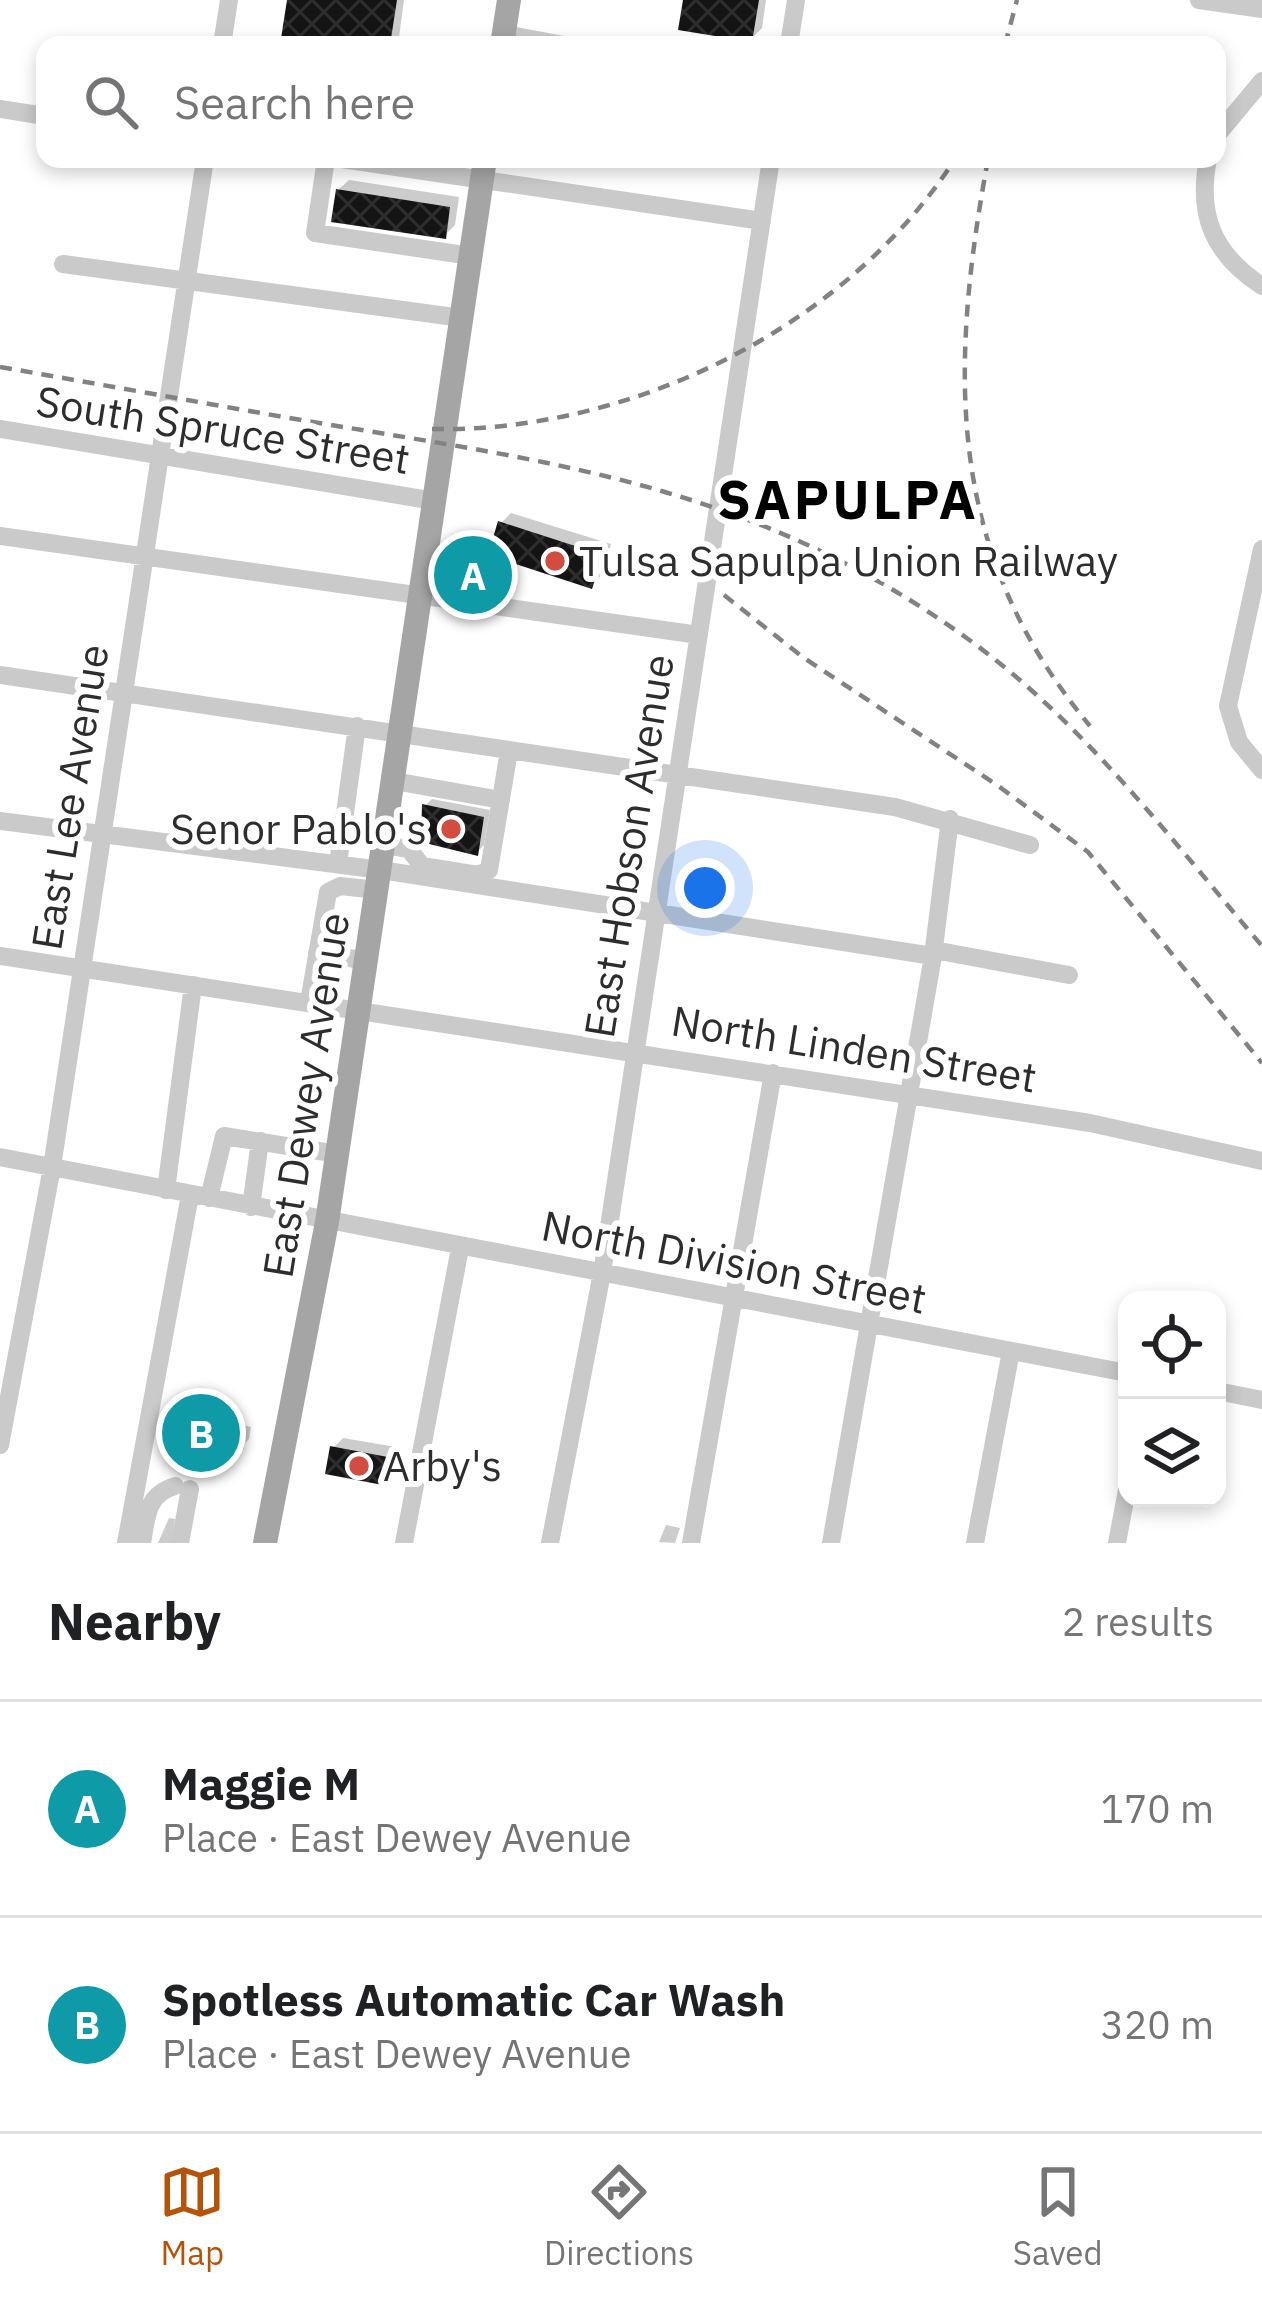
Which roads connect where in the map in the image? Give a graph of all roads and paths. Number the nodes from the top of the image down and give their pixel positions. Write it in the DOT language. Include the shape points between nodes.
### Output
graph roads {
  1 [pos="227,0"];
  2 [pos="509,0"];
  3 [pos="796,0"];
  4 [pos="1199,0"];
  5 [pos="1262,9"];
  6 [pos="223,36"];
  7 [pos="504,36"];
  8 [pos="790,36"];
  9 [pos="1262,80"];
  10 [pos="0,110"];
  11 [pos="36,115"];
  12 [pos="1226,124"];
  13 [pos="204,168"];
  14 [pos="325,168"];
  15 [pos="770,168"];
  16 [pos="1207,168"];
  17 [pos="484,169"];
  18 [pos="762,221"];
  19 [pos="471,256"];
  20 [pos="63,264"];
  21 [pos="185,281"];
  22 [pos="1262,286"];
  23 [pos="462,318"];
  24 [pos="0,429"];
  25 [pos="157,453"];
  26 [pos="435,501"];
  27 [pos="0,536"];
  28 [pos="1262,549"];
  29 [pos="143,556"];
  30 [pos="422,596"];
  31 [pos="699,635"];
  32 [pos="0,675"];
  33 [pos="122,696"];
  34 [pos="357,726"];
  35 [pos="401,733"];
  36 [pos="508,751"];
  37 [pos="1262,770"];
  38 [pos="678,776"];
  39 [pos="394,781"];
  40 [pos="501,800"];
  41 [pos="950,820"];
  42 [pos="0,821"];
  43 [pos="101,836"];
  44 [pos="1030,844"];
  45 [pos="338,864"];
  46 [pos="381,868"];
  47 [pos="656,910"];
  48 [pos="317,953"];
  49 [pos="933,953"];
  50 [pos="0,956"];
  51 [pos="368,961"];
  52 [pos="81,968"];
  53 [pos="1069,975"];
  54 [pos="193,985"];
  55 [pos="308,1002"];
  56 [pos="360,1010"];
  57 [pos="633,1050"];
  58 [pos="773,1073"];
  59 [pos="908,1095"];
  60 [pos="260,1141"];
  61 [pos="338,1154"];
  62 [pos="0,1157"];
  63 [pos="1262,1161"];
  64 [pos="52,1167"];
  65 [pos="166,1190"];
  66 [pos="199,1197"];
  67 [pos="250,1207"];
  68 [pos="327,1222"];
  69 [pos="460,1248"];
  70 [pos="602,1273"];
  71 [pos="736,1299"];
  72 [pos="868,1325"];
  73 [pos="1011,1351"];
  74 [pos="1118,1371"];
  75 [pos="1226,1393"];
  76 [pos="1262,1400"];
  77 [pos="0,1445"];
  78 [pos="1124,1507"];
  79 [pos="126,1543"];
  80 [pos="142,1543"];
  81 [pos="180,1543"];
  82 [pos="266,1543"];
  83 [pos="404,1543"];
  84 [pos="550,1543"];
  85 [pos="691,1543"];
  86 [pos="830,1543"];
  87 [pos="975,1543"];
  88 [pos="1118,1543"];
  1 -- 6 [label="street"];
  2 -- 7 [label="main road"];
  3 -- 8 [label="street"];
  4 -- 5 [label="street"];
  9 -- 12 [label="street"];
  10 -- 11 [label="street"];
  13 -- 21 [label="street, East Lee Avenue"];
  14 -- 19 [label="street" via="315,232"];
  15 -- 18 [label="street, East Hobson Avenue"];
  16 -- 22 [label="street" via="1202,214"];
  17 -- 18 [label="street"];
  17 -- 19 [label="main road, East Dewey Avenue"];
  18 -- 31 [label="street, East Hobson Avenue"];
  19 -- 23 [label="main road, East Dewey Avenue"];
  20 -- 21 [label="street"];
  21 -- 23 [label="street"];
  21 -- 25 [label="street, East Lee Avenue"];
  23 -- 26 [label="main road, East Dewey Avenue"];
  24 -- 25 [label="street, South Spruce Street"];
  25 -- 26 [label="street, South Spruce Street"];
  25 -- 29 [label="street, East Lee Avenue"];
  26 -- 30 [label="main road, East Dewey Avenue"];
  27 -- 29 [label="street"];
  28 -- 37 [label="street" via="1228,706 1239,742"];
  29 -- 30 [label="street"];
  29 -- 33 [label="street, East Lee Avenue"];
  30 -- 31 [label="street"];
  30 -- 35 [label="main road, East Dewey Avenue"];
  31 -- 38 [label="street, East Hobson Avenue"];
  32 -- 33 [label="street"];
  33 -- 34 [label="street"];
  33 -- 43 [label="street, East Lee Avenue"];
  34 -- 35 [label="street"];
  34 -- 45 [label="street"];
  35 -- 36 [label="street"];
  35 -- 39 [label="main road, East Dewey Avenue"];
  36 -- 38 [label="street"];
  36 -- 40 [label="street"];
  38 -- 41 [label="street"];
  38 -- 47 [label="street, East Hobson Avenue"];
  39 -- 40 [label="street"];
  39 -- 46 [label="main road, East Dewey Avenue"];
  40 -- 46 [label="street" via="489,870 422,866 409,849"];
  41 -- 44 [label="street"];
  41 -- 49 [label="street"];
  42 -- 43 [label="street"];
  43 -- 45 [label="street"];
  43 -- 52 [label="street, East Lee Avenue"];
  45 -- 46 [label="street"];
  46 -- 47 [label="street"];
  46 -- 48 [label="street" via="328,892"];
  46 -- 51 [label="main road, East Dewey Avenue"];
  47 -- 49 [label="street"];
  47 -- 57 [label="street, East Hobson Avenue"];
  48 -- 51 [label="street"];
  48 -- 55 [label="street"];
  49 -- 53 [label="street"];
  49 -- 59 [label="street"];
  50 -- 52 [label="street, North Linden Street"];
  51 -- 56 [label="main road, East Dewey Avenue"];
  52 -- 54 [label="street, North Linden Street"];
  52 -- 64 [label="street, East Lee Avenue"];
  54 -- 55 [label="street, North Linden Street"];
  54 -- 65 [label="street"];
  55 -- 56 [label="street, North Linden Street"];
  56 -- 57 [label="street, North Linden Street"];
  56 -- 61 [label="main road, East Dewey Avenue"];
  57 -- 58 [label="street, North Linden Street"];
  57 -- 70 [label="street, East Hobson Avenue"];
  58 -- 59 [label="street, North Linden Street"];
  58 -- 71 [label="street"];
  59 -- 63 [label="street, North Linden Street"];
  59 -- 72 [label="street"];
  60 -- 61 [label="street"];
  60 -- 66 [label="street" via="224,1136"];
  60 -- 67 [label="street"];
  61 -- 68 [label="main road, East Dewey Avenue"];
  62 -- 64 [label="street, North Division Street"];
  64 -- 65 [label="street, North Division Street"];
  64 -- 77 [label="street, East Lee Avenue"];
  65 -- 66 [label="street, North Division Street"];
  66 -- 67 [label="street, North Division Street"];
  66 -- 79 [label="street"];
  67 -- 68 [label="street, North Division Street"];
  68 -- 69 [label="street, North Division Street"];
  68 -- 82 [label="main road, East Dewey Avenue"];
  69 -- 70 [label="street, North Division Street"];
  69 -- 83 [label="street"];
  70 -- 71 [label="street, North Division Street"];
  70 -- 84 [label="street, East Hobson Avenue"];
  71 -- 72 [label="street, North Division Street"];
  71 -- 85 [label="street"];
  72 -- 73 [label="street, North Division Street"];
  72 -- 86 [label="street"];
  73 -- 74 [label="street, North Division Street"];
  73 -- 87 [label="street"];
  75 -- 76 [label="street"];
  78 -- 88 [label="street"];
  80 -- 81 [label="street" via="158,1491 183,1488"];
}
